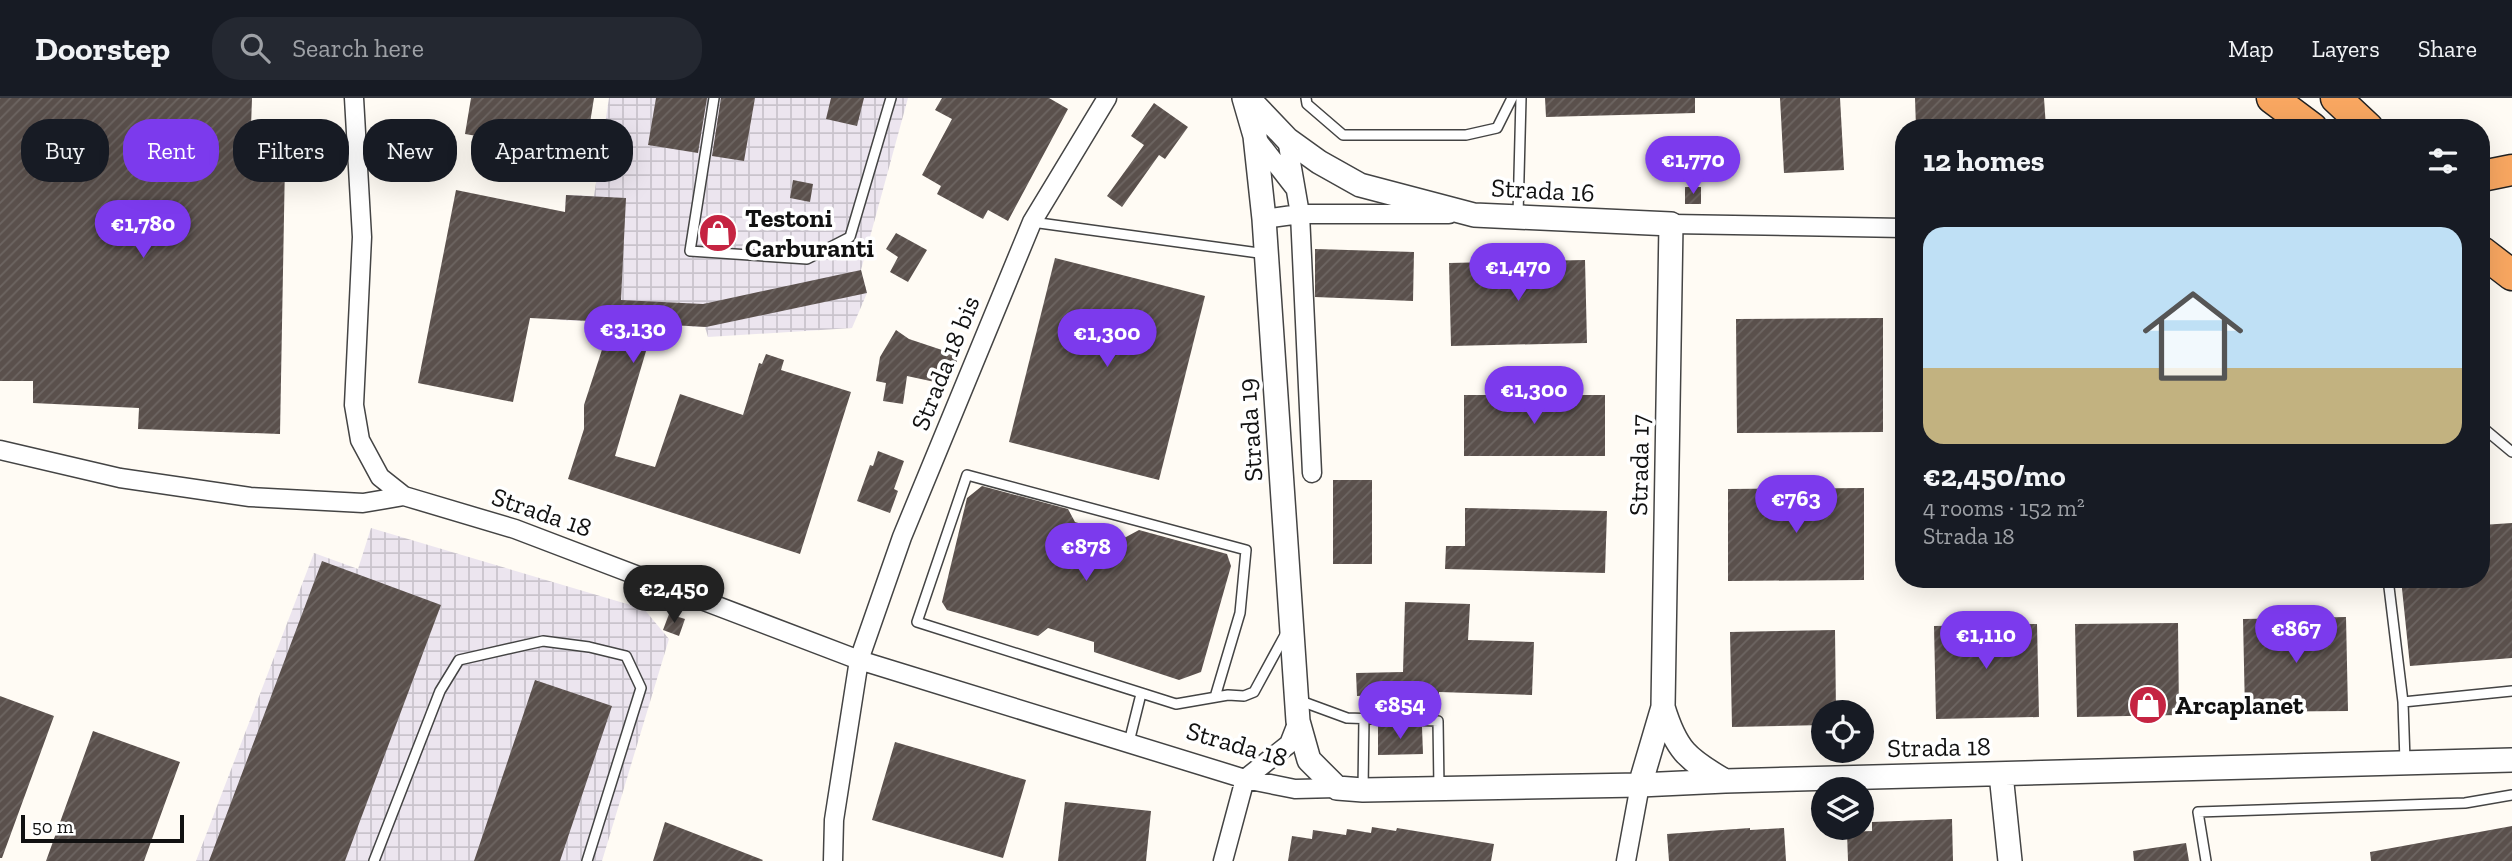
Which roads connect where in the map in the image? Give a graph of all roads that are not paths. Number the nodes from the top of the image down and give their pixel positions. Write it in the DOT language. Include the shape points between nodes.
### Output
graph roads {
  1 [pos="354,98"];
  2 [pos="714,98"];
  3 [pos="891,98"];
  4 [pos="1107,98"];
  5 [pos="1246,98"];
  6 [pos="1306,98"];
  7 [pos="1512,98"];
  8 [pos="1521,98"];
  9 [pos="2272,98"];
  10 [pos="2336,98"];
  11 [pos="2300,119"];
  12 [pos="2358,119"];
  13 [pos="1255,136"];
  14 [pos="1287,139"];
  15 [pos="2512,170"];
  16 [pos="2490,174"];
  17 [pos="1296,190"];
  18 [pos="1300,214"];
  19 [pos="1474,215"];
  20 [pos="1518,217"];
  21 [pos="1264,219"];
  22 [pos="1032,222"];
  23 [pos="1671,225"];
  24 [pos="1895,228"];
  25 [pos="1267,254"];
  26 [pos="2490,258"];
  27 [pos="2512,275"];
  28 [pos="2490,434"];
  29 [pos="0,450"];
  30 [pos="2512,452"];
  31 [pos="1312,474"];
  32 [pos="404,496"];
  33 [pos="2389,588"];
  34 [pos="1291,624"];
  35 [pos="859,660"];
  36 [pos="2512,691"];
  37 [pos="1141,694"];
  38 [pos="1214,697"];
  39 [pos="2403,702"];
  40 [pos="1663,707"];
  41 [pos="1297,710"];
  42 [pos="1364,718"];
  43 [pos="1129,742"];
  44 [pos="2512,760"];
  45 [pos="2405,763"];
  46 [pos="2001,774"];
  47 [pos="1245,779"];
  48 [pos="1725,781"];
  49 [pos="1640,785"];
  50 [pos="1337,788"];
  51 [pos="1439,789"];
  52 [pos="1363,790"];
  53 [pos="2512,795"];
  54 [pos="374,861"];
  55 [pos="587,861"];
  56 [pos="834,861"];
  57 [pos="1223,861"];
  58 [pos="1626,861"];
  59 [pos="2010,861"];
  60 [pos="2206,861"];
  1 -- 32 [label="street, Strada 18" via="362,237 355,405 360,440 380,477"];
  2 -- 3 [label="lane" via="690,251 807,258 850,237"];
  4 -- 22 [label="street, Strada 18 bis"];
  5 -- 13 [label="street, Strada 19"];
  5 -- 14 [label="street, Strada 16"];
  6 -- 7 [label="lane" via="1307,104 1343,135 1466,135 1497,128"];
  8 -- 20 [label="lane"];
  9 -- 11 [label="highway"];
  10 -- 12 [label="highway"];
  13 -- 17 [label="street, Strada 19"];
  13 -- 21 [label="street, Strada 19"];
  14 -- 17 [label="street"];
  14 -- 19 [label="street, Strada 16" via="1360,185"];
  15 -- 16 [label="highway"];
  17 -- 18 [label="street"];
  18 -- 19 [label="street, Strada 16"];
  18 -- 21 [label="street, Strada 16"];
  18 -- 31 [label="street"];
  19 -- 20 [label="street, Strada 16"];
  20 -- 23 [label="street, Strada 16"];
  21 -- 25 [label="street, Strada 19"];
  22 -- 25 [label="lane"];
  22 -- 35 [label="street, Strada 18 bis" via="902,537"];
  23 -- 24 [label="street, Strada 16"];
  23 -- 40 [label="street, Strada 17"];
  25 -- 34 [label="street, Strada 19"];
  26 -- 27 [label="highway"];
  28 -- 30 [label="lane"];
  29 -- 32 [label="street" via="120,478 250,498 363,503"];
  32 -- 35 [label="street, Strada 18" via="515,529"];
  33 -- 39 [label="lane"];
  34 -- 38 [label="lane" via="1254,692"];
  34 -- 41 [label="street, Strada 19"];
  35 -- 43 [label="street, Strada 18"];
  35 -- 56 [label="street, Strada 18 bis" via="834,820"];
  36 -- 39 [label="lane"];
  37 -- 38 [label="lane" via="1175,704"];
  37 -- 38 [label="lane" via="917,622 967,475 1246,550 1240,614"];
  37 -- 43 [label="lane"];
  39 -- 45 [label="lane"];
  40 -- 48 [label="street, Strada 17" via="1670,732 1684,753"];
  40 -- 49 [label="street, Strada 17"];
  41 -- 42 [label="lane"];
  41 -- 47 [label="street" via="1289,744"];
  41 -- 50 [label="street, Strada 19" via="1310,760"];
  42 -- 51 [label="lane" via="1438,721"];
  42 -- 52 [label="lane"];
  43 -- 47 [label="street, Strada 18"];
  44 -- 45 [label="street, Strada 18"];
  45 -- 46 [label="street, Strada 18"];
  46 -- 48 [label="street, Strada 18"];
  46 -- 59 [label="street"];
  47 -- 50 [label="street, Strada 18" via="1295,789"];
  47 -- 57 [label="street"];
  48 -- 49 [label="street, Strada 18"];
  49 -- 51 [label="street, Strada 18"];
  49 -- 58 [label="street"];
  50 -- 52 [label="street, Strada 18"];
  51 -- 52 [label="street, Strada 18"];
  53 -- 60 [label="lane" via="2465,803 2198,812"];
  54 -- 55 [label="lane" via="440,691 459,660 543,641 626,656 641,688"];
}
